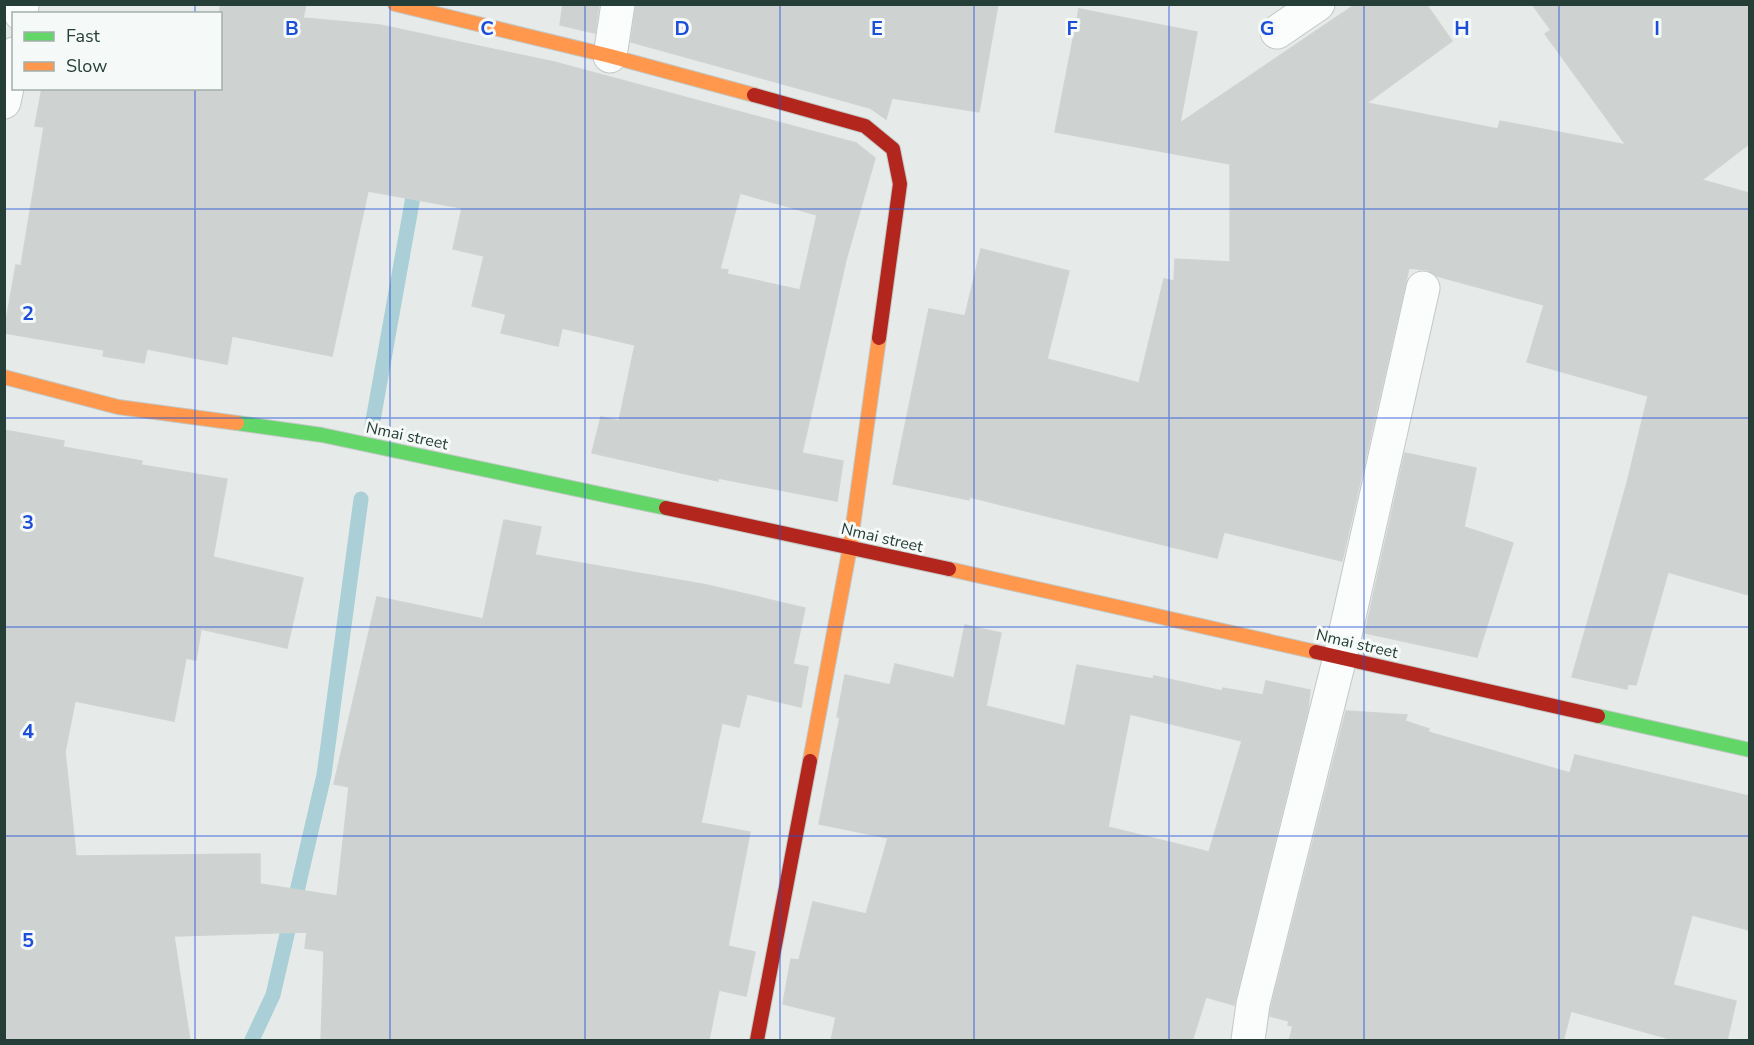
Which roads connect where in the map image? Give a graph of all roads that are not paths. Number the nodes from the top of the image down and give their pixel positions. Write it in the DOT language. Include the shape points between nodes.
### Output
graph roads {
  1 [pos="395,4"];
  2 [pos="618,4"];
  3 [pos="1318,4"];
  4 [pos="1277,32"];
  5 [pos="610,56"];
  6 [pos="12,64"];
  7 [pos="4,102"];
  8 [pos="1423,288"];
  9 [pos="4,377"];
  10 [pos="850,547"];
  11 [pos="1340,657"];
  12 [pos="1749,750"];
  13 [pos="757,1041"];
  14 [pos="1248,1041"];
  1 -- 5 [label="street"];
  2 -- 5 [label="street"];
  3 -- 4 [label="street"];
  5 -- 10 [label="street" via="866,126 893,148 900,184"];
  6 -- 7 [label="street"];
  8 -- 11 [label="street"];
  9 -- 10 [label="street, Nmai street" via="118,408 322,435"];
  10 -- 11 [label="street, Nmai street"];
  10 -- 13 [label="street"];
  11 -- 12 [label="street, Nmai street"];
  11 -- 14 [label="street" via="1253,1004"];
}
